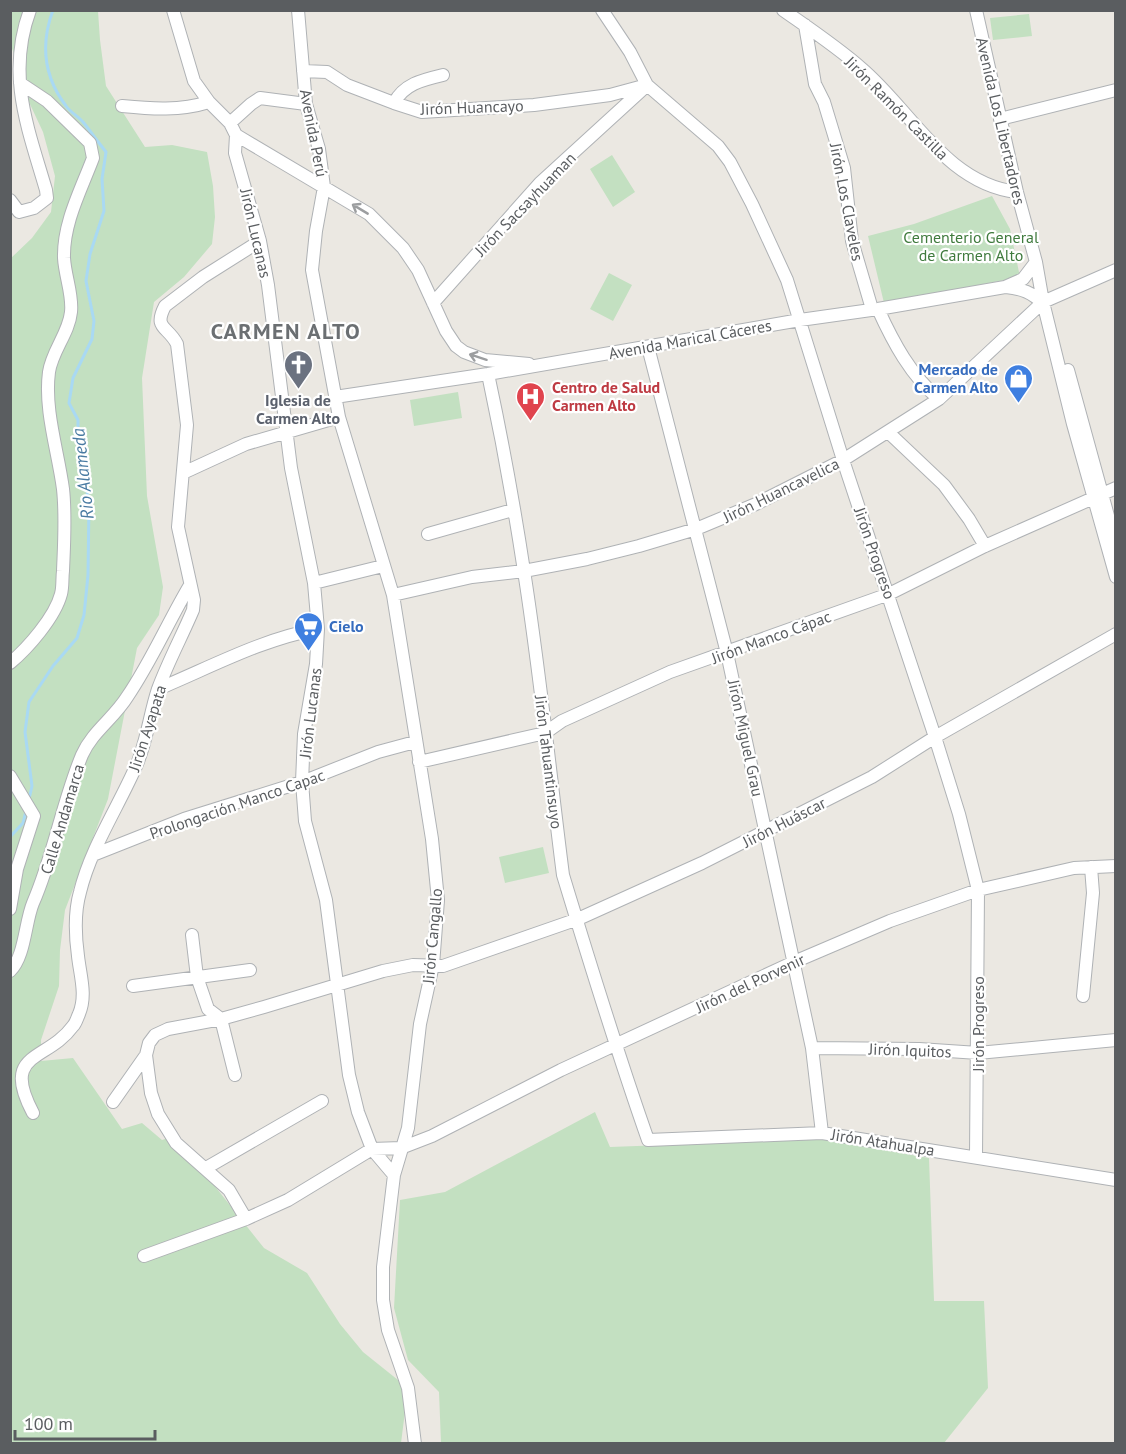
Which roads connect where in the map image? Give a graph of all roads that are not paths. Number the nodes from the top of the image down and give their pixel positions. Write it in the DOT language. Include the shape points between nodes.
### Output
graph roads {
  1 [pos="30,10"];
  2 [pos="173,10"];
  3 [pos="298,10"];
  4 [pos="602,10"];
  5 [pos="783,10"];
  6 [pos="976,10"];
  7 [pos="805,25"];
  8 [pos="16,52"];
  9 [pos="303,71"];
  10 [pos="443,75"];
  11 [pos="20,83"];
  12 [pos="647,85"];
  13 [pos="1116,90"];
  14 [pos="209,102"];
  15 [pos="306,104"];
  16 [pos="393,104"];
  17 [pos="122,106"];
  18 [pos="1000,119"];
  19 [pos="233,129"];
  20 [pos="324,187"];
  21 [pos="1017,192"];
  22 [pos="10,200"];
  23 [pos="15,213"];
  24 [pos="260,241"];
  25 [pos="1036,262"];
  26 [pos="1116,270"];
  27 [pos="1005,287"];
  28 [pos="1043,302"];
  29 [pos="433,303"];
  30 [pos="875,309"];
  31 [pos="800,320"];
  32 [pos="648,347"];
  33 [pos="536,366"];
  34 [pos="488,374"];
  35 [pos="335,397"];
  36 [pos="939,399"];
  37 [pos="339,417"];
  38 [pos="286,432"];
  39 [pos="888,432"];
  40 [pos="843,460"];
  41 [pos="183,473"];
  42 [pos="1116,488"];
  43 [pos="1097,496"];
  44 [pos="513,510"];
  45 [pos="696,529"];
  46 [pos="428,534"];
  47 [pos="1116,545"];
  48 [pos="985,546"];
  49 [pos="383,566"];
  50 [pos="524,571"];
  51 [pos="1116,577"];
  52 [pos="314,583"];
  53 [pos="190,585"];
  54 [pos="889,594"];
  55 [pos="393,595"];
  56 [pos="318,629"];
  57 [pos="1116,634"];
  58 [pos="727,653"];
  59 [pos="10,663"];
  60 [pos="158,688"];
  61 [pos="545,733"];
  62 [pos="935,736"];
  63 [pos="415,742"];
  64 [pos="419,762"];
  65 [pos="11,777"];
  66 [pos="302,782"];
  67 [pos="766,831"];
  68 [pos="93,855"];
  69 [pos="1116,866"];
  70 [pos="1091,867"];
  71 [pos="14,871"];
  72 [pos="978,890"];
  73 [pos="10,909"];
  74 [pos="578,919"];
  75 [pos="192,935"];
  76 [pos="794,962"];
  77 [pos="433,966"];
  78 [pos="250,970"];
  79 [pos="10,971"];
  80 [pos="197,977"];
  81 [pos="133,986"];
  82 [pos="338,986"];
  83 [pos="1083,996"];
  84 [pos="221,1019"];
  85 [pos="1116,1040"];
  86 [pos="615,1046"];
  87 [pos="812,1048"];
  88 [pos="978,1053"];
  89 [pos="146,1055"];
  90 [pos="235,1075"];
  91 [pos="322,1101"];
  92 [pos="113,1102"];
  93 [pos="33,1113"];
  94 [pos="822,1133"];
  95 [pos="648,1140"];
  96 [pos="401,1148"];
  97 [pos="372,1149"];
  98 [pos="976,1157"];
  99 [pos="206,1168"];
  100 [pos="394,1175"];
  101 [pos="1116,1180"];
  102 [pos="246,1219"];
  103 [pos="144,1256"];
  104 [pos="415,1443"];
  1 -- 8 [label="street"];
  2 -- 14 [label="street" via="194,81"];
  3 -- 9 [label="street, Avenida Perú"];
  4 -- 12 [label="street, Jirón Progreso"];
  5 -- 7 [label="street, Jirón Ramón Castilla"];
  6 -- 18 [label="street, Avenida Los Libertadores"];
  7 -- 21 [label="street, Jirón Ramón Castilla" via="862,69 942,154 982,183"];
  7 -- 30 [label="street, Jirón Los Claveles" via="815,84 844,168 852,241"];
  8 -- 11 [label="street"];
  9 -- 15 [label="street, Avenida Perú"];
  9 -- 16 [label="street, Jirón Huancayo" via="327,72"];
  10 -- 16 [label="street" via="411,85"];
  11 -- 23 [label="street" via="46,198 34,208"];
  11 -- 59 [label="street" via="48,101 90,143 93,158 64,237 71,311 49,372 54,442 63,491 61,594 43,628"];
  12 -- 16 [label="street, Jirón Huancayo" via="610,95 495,109 422,112"];
  12 -- 29 [label="street, Jirón Sacsayhuaman" via="540,183"];
  12 -- 31 [label="street, Jirón Progreso" via="718,146 730,162 787,280"];
  13 -- 18 [label="street"];
  14 -- 17 [label="street" via="157,109"];
  14 -- 19 [label="street"];
  15 -- 19 [label="street" via="260,98"];
  15 -- 20 [label="street, Avenida Perú" via="319,149"];
  18 -- 21 [label="street, Avenida Los Libertadores"];
  19 -- 20 [label="street" via="283,165"];
  19 -- 24 [label="street, Jirón Lucanas" via="235,153"];
  29 -- 20 [label="street, one-way" via="403,248 369,214"];
  20 -- 35 [label="street, Avenida Perú" via="312,270"];
  21 -- 25 [label="street, Avenida Los Libertadores"];
  22 -- 23 [label="street"];
  24 -- 38 [label="street, Jirón Lucanas"];
  24 -- 41 [label="street, Jirón Ayapata" via="203,277 161,313 162,328 172,334 177,344 187,425"];
  25 -- 27 [label="street, Avenida Marical Cáceres" via="1023,279"];
  25 -- 28 [label="street, Avenida Los Libertadores"];
  26 -- 28 [label="street, Jirón Huancavelica"];
  27 -- 28 [label="street" via="1023,289"];
  27 -- 30 [label="street, Avenida Marical Cáceres"];
  28 -- 36 [label="street, Jirón Huancavelica"];
  28 -- 43 [label="street, Avenida Los Libertadores" via="1055,322"];
  33 -- 29 [label="street, one-way" via="485,360 464,352 446,331"];
  30 -- 31 [label="street, Avenida Marical Cáceres"];
  30 -- 36 [label="street, Jirón Los Claveles" via="894,344"];
  31 -- 32 [label="street, Avenida Marical Cáceres"];
  31 -- 40 [label="street, Jirón Progreso"];
  32 -- 33 [label="street, Avenida Marical Cáceres"];
  32 -- 45 [label="street, Jirón Miguel Grau"];
  33 -- 34 [label="street, Avenida Marical Cáceres"];
  34 -- 35 [label="street, Avenida Marical Cáceres"];
  34 -- 44 [label="street, Jirón Tahuantinsuyo"];
  35 -- 37 [label="street, Jirón Cangallo"];
  36 -- 39 [label="street, Jirón Huancavelica"];
  37 -- 38 [label="street"];
  37 -- 49 [label="street, Jirón Cangallo"];
  38 -- 41 [label="street" via="246,444"];
  38 -- 52 [label="street, Jirón Lucanas"];
  39 -- 40 [label="street, Jirón Huancavelica"];
  39 -- 48 [label="street" via="944,485"];
  40 -- 45 [label="street, Jirón Huancavelica"];
  40 -- 54 [label="street, Jirón Progreso"];
  41 -- 53 [label="street, Jirón Ayapata" via="177,527"];
  42 -- 43 [label="street, Jirón Manco Cápac"];
  43 -- 47 [label="street, Avenida Los Libertadores"];
  43 -- 48 [label="street, Jirón Manco Cápac"];
  43 -- 51 [label="street, Avenida Los Libertadores"];
  44 -- 46 [label="street"];
  44 -- 50 [label="street, Jirón Tahuantinsuyo"];
  45 -- 50 [label="street, Jirón Huancavelica" via="587,559"];
  45 -- 58 [label="street, Jirón Miguel Grau"];
  48 -- 54 [label="street, Jirón Manco Cápac"];
  49 -- 52 [label="street"];
  49 -- 55 [label="street, Jirón Cangallo"];
  50 -- 55 [label="street, Jirón Huancavelica" via="472,577"];
  50 -- 61 [label="street, Jirón Tahuantinsuyo"];
  52 -- 56 [label="street, Jirón Lucanas"];
  53 -- 60 [label="street, Jirón Ayapata" via="193,610"];
  53 -- 79 [label="street, Calle Andamarca" via="128,696 83,753 58,822 49,864 30,911 18,959"];
  54 -- 58 [label="street, Jirón Manco Cápac"];
  54 -- 62 [label="street, Jirón Progreso"];
  55 -- 63 [label="street, Jirón Cangallo"];
  56 -- 60 [label="street" via="261,645"];
  56 -- 66 [label="street, Jirón Lucanas" via="304,734"];
  57 -- 62 [label="street, Jirón Huáscar"];
  58 -- 61 [label="street, Jirón Manco Cápac" via="670,672"];
  58 -- 67 [label="street, Jirón Miguel Grau"];
  60 -- 68 [label="street, Jirón Ayapata" via="138,761"];
  61 -- 64 [label="street, Jirón Manco Cápac"];
  61 -- 74 [label="street, Jirón Tahuantinsuyo" via="563,875"];
  62 -- 67 [label="street, Jirón Huáscar" via="872,777"];
  62 -- 72 [label="street, Jirón Progreso"];
  63 -- 64 [label="street, Jirón Cangallo"];
  63 -- 66 [label="street, Prolongación Manco Capac"];
  64 -- 77 [label="street, Jirón Cangallo" via="438,900"];
  65 -- 71 [label="street, Calle Andamarca" via="34,816"];
  66 -- 68 [label="street, Prolongación Manco Capac" via="184,819"];
  66 -- 82 [label="street, Jirón Lucanas" via="305,821 326,900"];
  67 -- 74 [label="street, Jirón Huáscar"];
  67 -- 76 [label="street, Jirón Miguel Grau"];
  68 -- 93 [label="street, Jirón Ayapata" via="75,916 81,1008 73,1026 25,1061 18,1071 16,1082 22,1099"];
  69 -- 70 [label="street, Jirón del Porvenir"];
  70 -- 72 [label="street, Jirón del Porvenir"];
  70 -- 83 [label="street" via="1093,893"];
  71 -- 73 [label="street, Calle Andamarca"];
  72 -- 76 [label="street, Jirón del Porvenir" via="890,921"];
  72 -- 88 [label="street, Jirón Progreso"];
  74 -- 77 [label="street, Jirón Huáscar" via="443,966"];
  74 -- 86 [label="street, Jirón Tahuantinsuyo"];
  75 -- 80 [label="street"];
  76 -- 86 [label="street, Jirón del Porvenir"];
  76 -- 87 [label="street, Jirón Miguel Grau"];
  77 -- 82 [label="street, Jirón Huáscar" via="393,969"];
  77 -- 96 [label="street, Jirón Cangallo" via="420,1024 408,1128"];
  78 -- 80 [label="street"];
  80 -- 81 [label="street"];
  80 -- 84 [label="street" via="208,1009"];
  82 -- 84 [label="street, Jirón Huáscar"];
  82 -- 97 [label="street, Jirón Lucanas" via="351,1084"];
  84 -- 89 [label="street, Jirón Huáscar" via="168,1029 149,1042"];
  84 -- 90 [label="street"];
  85 -- 88 [label="street, Jirón Iquitos"];
  86 -- 95 [label="street, Jirón Tahuantinsuyo"];
  86 -- 96 [label="street, Jirón del Porvenir"];
  87 -- 88 [label="street, Jirón Iquitos"];
  87 -- 94 [label="street, Jirón Miguel Grau"];
  88 -- 98 [label="street, Jirón Progreso"];
  89 -- 92 [label="street, Jirón Huáscar"];
  89 -- 99 [label="street" via="158,1114 176,1143"];
  91 -- 99 [label="street"];
  94 -- 95 [label="street, Jirón Atahualpa"];
  94 -- 98 [label="street, Jirón Atahualpa"];
  96 -- 97 [label="street, Jirón del Porvenir"];
  96 -- 100 [label="street, Jirón Cangallo"];
  97 -- 100 [label="street, Jirón Lucanas"];
  97 -- 102 [label="street" via="288,1200"];
  98 -- 101 [label="street, Jirón Atahualpa"];
  99 -- 102 [label="street" via="230,1190"];
  100 -- 104 [label="street, Jirón Cangallo" via="383,1300 388,1330 408,1388"];
  102 -- 103 [label="street"];
}
